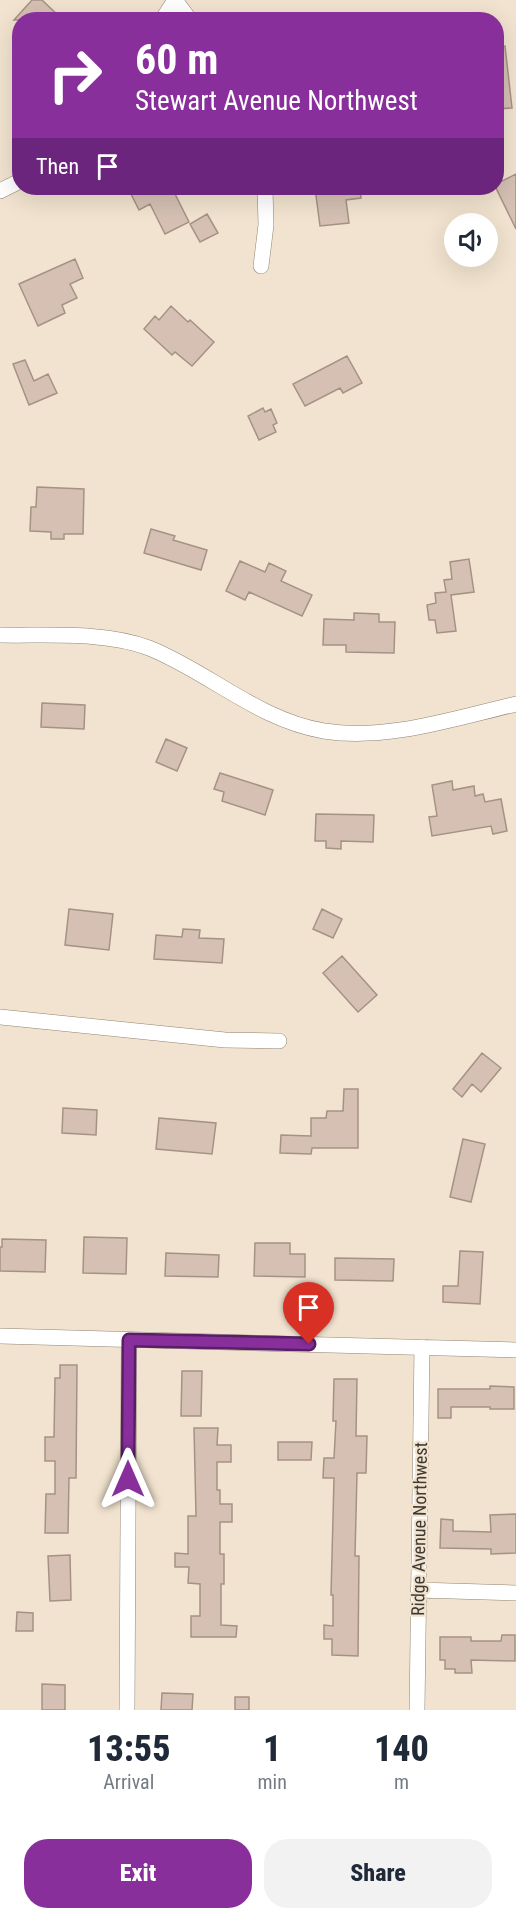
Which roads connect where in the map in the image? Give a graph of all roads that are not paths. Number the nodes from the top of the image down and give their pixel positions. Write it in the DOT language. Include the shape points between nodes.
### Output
graph roads {
  1 [pos="265,195"];
  2 [pos="261,266"];
  3 [pos="0,635"];
  4 [pos="516,704"];
  5 [pos="0,1017"];
  6 [pos="279,1041"];
  7 [pos="0,1336"];
  8 [pos="129,1340"];
  9 [pos="422,1347"];
  10 [pos="516,1350"];
  11 [pos="418,1590"];
  12 [pos="516,1593"];
  13 [pos="127,1710"];
  14 [pos="417,1710"];
  1 -- 2 [label="street"];
  3 -- 4 [label="street" via="132,642 263,711 323,731 388,732"];
  5 -- 6 [label="street" via="225,1040"];
  7 -- 8 [label="street"];
  8 -- 9 [label="street"];
  8 -- 13 [label="street"];
  9 -- 10 [label="street"];
  9 -- 11 [label="street, Ridge Avenue Northwest"];
  11 -- 12 [label="street"];
  11 -- 14 [label="street, Ridge Avenue Northwest"];
}
